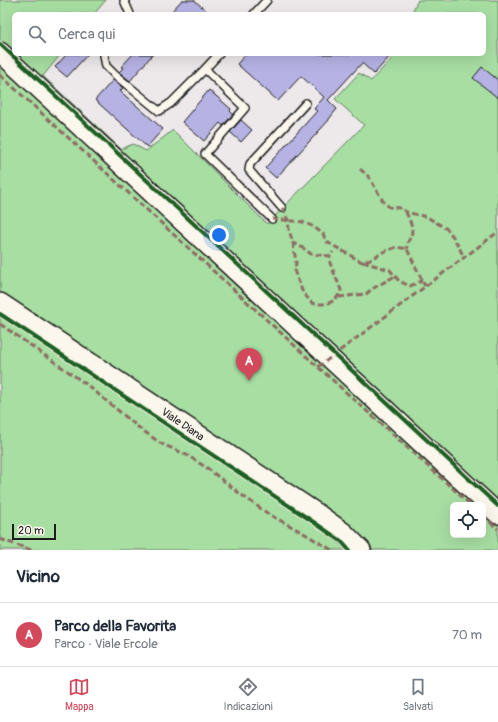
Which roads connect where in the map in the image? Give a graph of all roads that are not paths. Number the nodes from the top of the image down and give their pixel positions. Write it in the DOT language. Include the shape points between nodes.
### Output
graph roads {
  1 [pos="124,0"];
  2 [pos="267,0"];
  3 [pos="129,12"];
  4 [pos="256,12"];
  5 [pos="0,52"];
  6 [pos="104,56"];
  7 [pos="217,56"];
  8 [pos="205,69"];
  9 [pos="306,103"];
  10 [pos="282,208"];
  11 [pos="272,219"];
  12 [pos="0,303"];
  13 [pos="498,514"];
  14 [pos="361,550"];
  1 -- 3 [label="lane"];
  2 -- 4 [label="lane"];
  5 -- 13 [label="street"];
  6 -- 8 [label="lane" via="106,66 115,75 159,111 171,103"];
  7 -- 8 [label="lane"];
  8 -- 11 [label="lane" via="245,108 205,154"];
  9 -- 10 [label="lane" via="250,164 249,170"];
  12 -- 14 [label="street, Viale Diana" via="319,515 344,533"];
}
